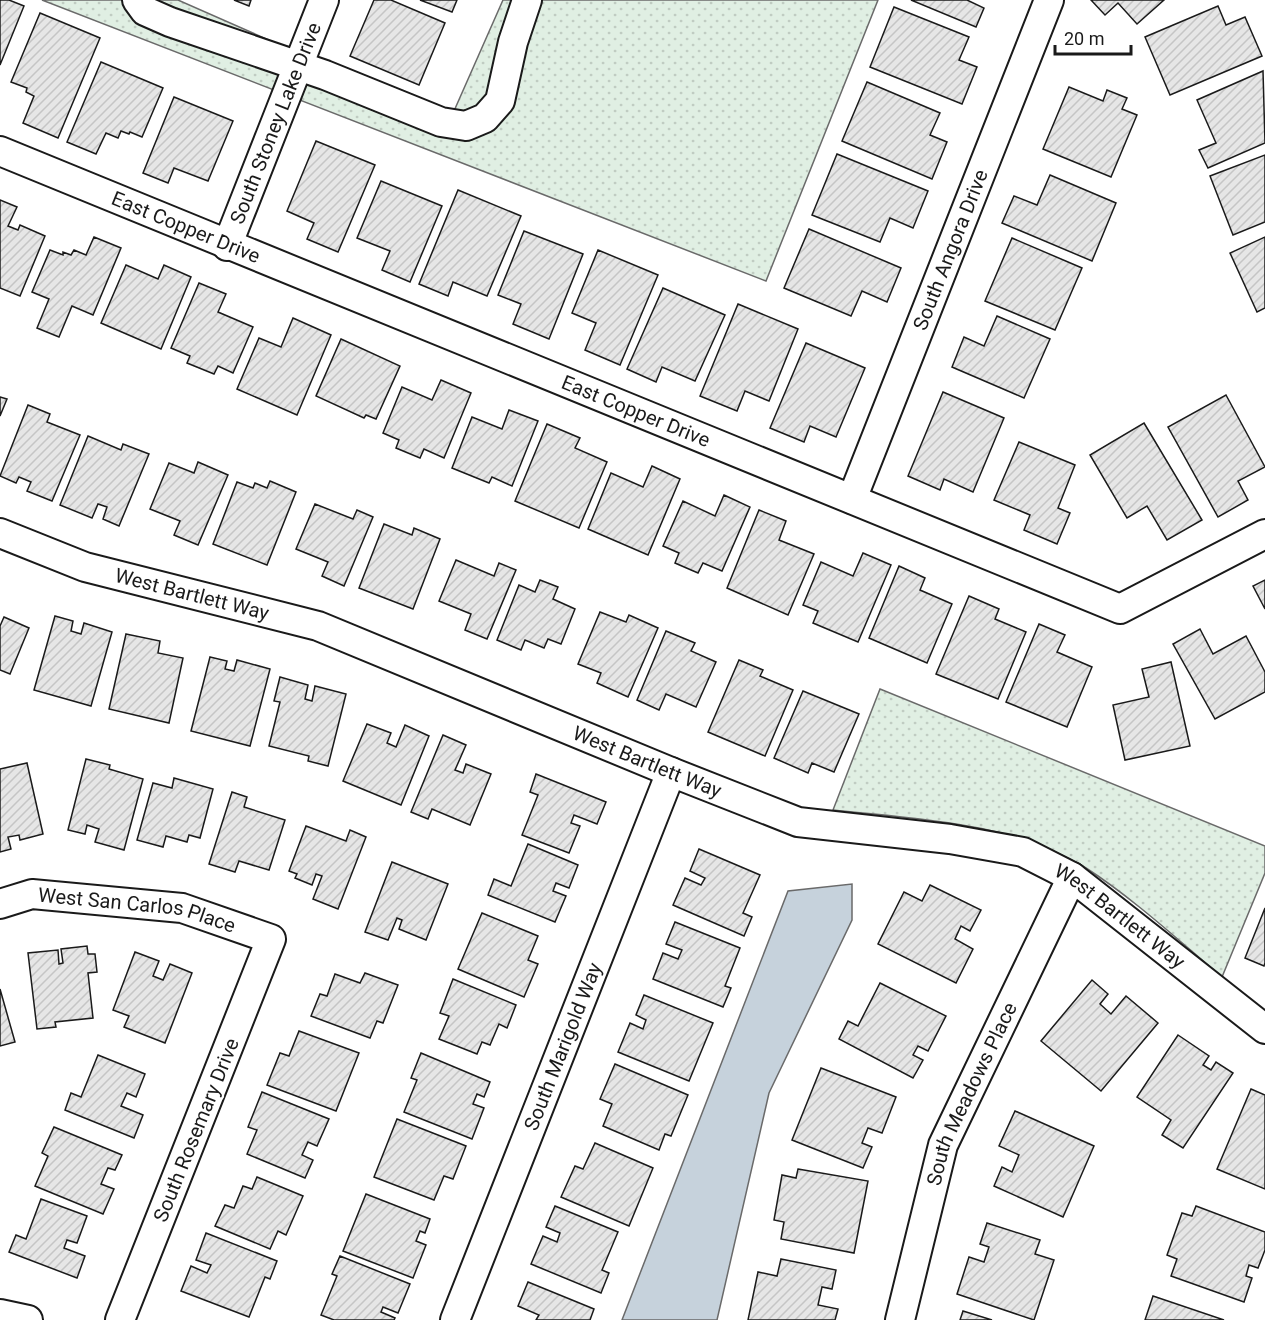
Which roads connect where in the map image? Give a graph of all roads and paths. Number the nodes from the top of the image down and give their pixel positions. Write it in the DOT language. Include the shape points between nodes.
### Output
graph roads {
  1 [pos="137,0"];
  2 [pos="324,0"];
  3 [pos="527,0"];
  4 [pos="1049,0"];
  5 [pos="297,67"];
  6 [pos="0,152"];
  7 [pos="227,246"];
  8 [pos="852,499"];
  9 [pos="0,533"];
  10 [pos="1265,534"];
  11 [pos="670,772"];
  12 [pos="1072,877"];
  13 [pos="0,904"];
  14 [pos="271,939"];
  15 [pos="1265,1029"];
  16 [pos="0,1314"];
  17 [pos="28,1320"];
  18 [pos="120,1320"];
  19 [pos="455,1320"];
  20 [pos="900,1320"];
  1 -- 5 [label="street" via="145,11 170,22"];
  2 -- 5 [label="street, South Stoney Lake Drive"];
  3 -- 5 [label="street" via="500,101 485,118 466,126 441,122"];
  4 -- 8 [label="street, South Angora Drive"];
  5 -- 7 [label="street, South Stoney Lake Drive"];
  6 -- 7 [label="street, East Copper Drive"];
  7 -- 8 [label="street, East Copper Drive"];
  8 -- 10 [label="street, East Copper Drive" via="1120,609"];
  9 -- 11 [label="street, West Bartlett Way" via="85,567 318,626"];
  11 -- 12 [label="street, West Bartlett Way" via="798,822 950,838 1023,852"];
  11 -- 19 [label="street, South Marigold Way"];
  12 -- 15 [label="street, West Bartlett Way"];
  12 -- 20 [label="street, South Meadows Place" via="943,1145"];
  13 -- 14 [label="street, West San Carlos Place" via="32,894 182,908"];
  14 -- 18 [label="street, South Rosemary Drive"];
  16 -- 17 [label="street"];
}
